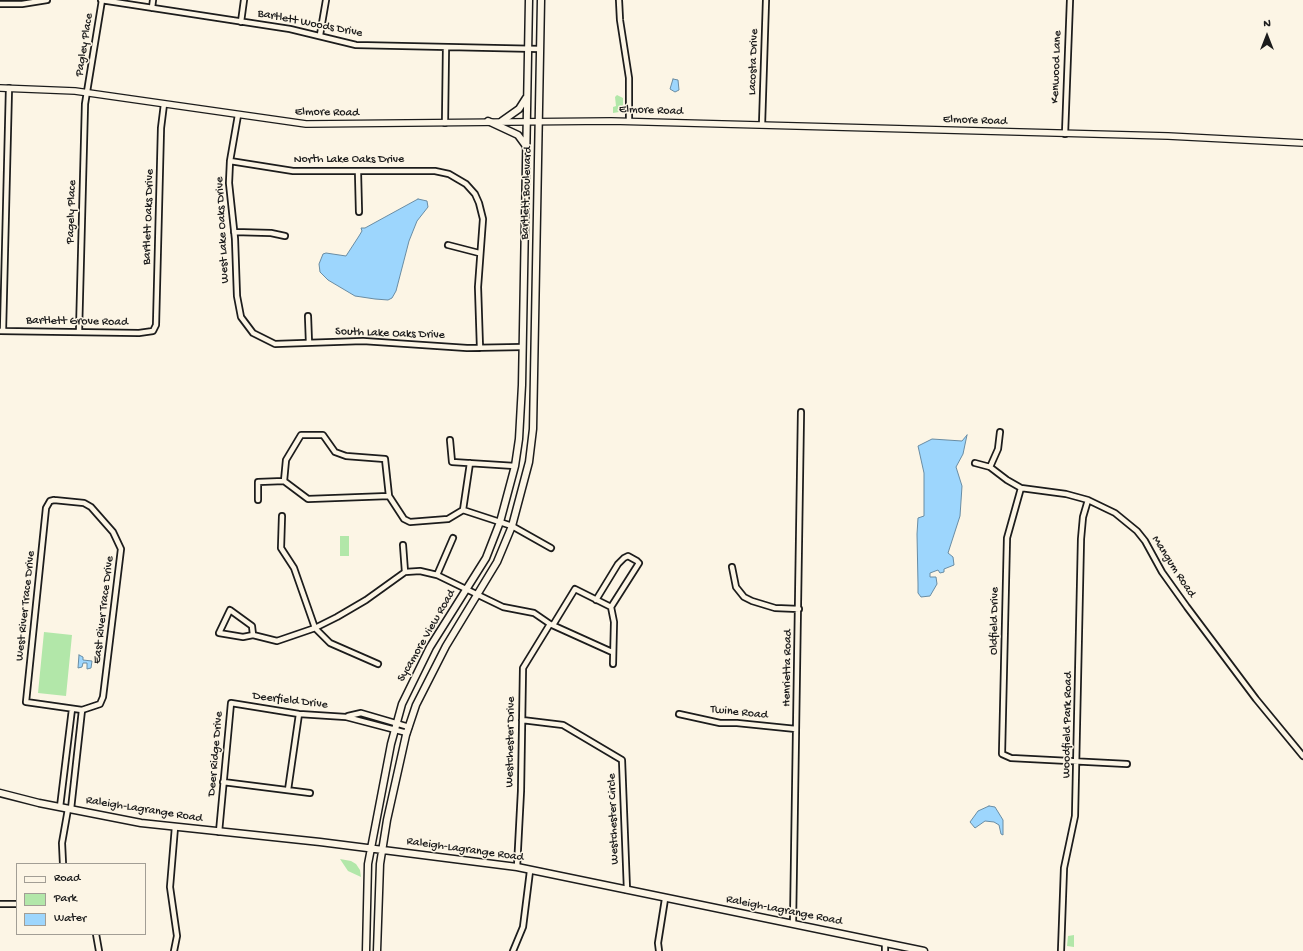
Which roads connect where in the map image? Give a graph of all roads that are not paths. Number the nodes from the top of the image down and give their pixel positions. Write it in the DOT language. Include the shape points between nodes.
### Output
graph roads {
  1 [pos="47,0"];
  2 [pos="102,0"];
  3 [pos="153,0"];
  4 [pos="244,0"];
  5 [pos="326,0"];
  6 [pos="529,0"];
  7 [pos="541,0"];
  8 [pos="619,0"];
  9 [pos="766,0"];
  10 [pos="1070,0"];
  11 [pos="0,4"];
  12 [pos="152,8"];
  13 [pos="241,22"];
  14 [pos="320,35"];
  15 [pos="446,47"];
  16 [pos="528,49"];
  17 [pos="540,49"];
  18 [pos="0,88"];
  19 [pos="8,88"];
  20 [pos="87,92"];
  21 [pos="527,97"];
  22 [pos="164,104"];
  23 [pos="238,115"];
  24 [pos="488,121"];
  25 [pos="502,121"];
  26 [pos="540,121"];
  27 [pos="629,121"];
  28 [pos="527,122"];
  29 [pos="445,123"];
  30 [pos="762,125"];
  31 [pos="1065,134"];
  32 [pos="1303,143"];
  33 [pos="526,147"];
  34 [pos="230,161"];
  35 [pos="358,172"];
  36 [pos="360,212"];
  37 [pos="234,232"];
  38 [pos="285,236"];
  39 [pos="448,245"];
  40 [pos="479,253"];
  41 [pos="524,253"];
  42 [pos="536,253"];
  43 [pos="308,316"];
  44 [pos="1,331"];
  45 [pos="153,331"];
  46 [pos="79,332"];
  47 [pos="260,337"];
  48 [pos="309,343"];
  49 [pos="522,347"];
  50 [pos="480,348"];
  51 [pos="522,385"];
  52 [pos="533,387"];
  53 [pos="801,412"];
  54 [pos="520,429"];
  55 [pos="533,429"];
  56 [pos="1000,432"];
  57 [pos="450,440"];
  58 [pos="470,463"];
  59 [pos="975,464"];
  60 [pos="515,466"];
  61 [pos="990,467"];
  62 [pos="284,481"];
  63 [pos="1021,488"];
  64 [pos="389,496"];
  65 [pos="258,500"];
  66 [pos="1088,500"];
  67 [pos="84,503"];
  68 [pos="463,510"];
  69 [pos="282,516"];
  70 [pos="502,522"];
  71 [pos="512,526"];
  72 [pos="454,538"];
  73 [pos="403,546"];
  74 [pos="551,548"];
  75 [pos="732,567"];
  76 [pos="405,572"];
  77 [pos="437,575"];
  78 [pos="469,590"];
  79 [pos="479,594"];
  80 [pos="596,600"];
  81 [pos="611,607"];
  82 [pos="799,610"];
  83 [pos="552,625"];
  84 [pos="315,628"];
  85 [pos="252,635"];
  86 [pos="612,652"];
  87 [pos="378,664"];
  88 [pos="613,664"];
  89 [pos="231,703"];
  90 [pos="72,709"];
  91 [pos="82,710"];
  92 [pos="299,714"];
  93 [pos="679,714"];
  94 [pos="346,717"];
  95 [pos="522,720"];
  96 [pos="396,726"];
  97 [pos="796,729"];
  98 [pos="408,730"];
  99 [pos="67,756"];
  100 [pos="1303,756"];
  101 [pos="77,758"];
  102 [pos="388,758"];
  103 [pos="400,760"];
  104 [pos="1077,762"];
  105 [pos="1127,764"];
  106 [pos="223,782"];
  107 [pos="288,790"];
  108 [pos="0,793"];
  109 [pos="310,793"];
  110 [pos="381,799"];
  111 [pos="391,801"];
  112 [pos="60,807"];
  113 [pos="69,809"];
  114 [pos="175,827"];
  115 [pos="219,832"];
  116 [pos="371,849"];
  117 [pos="382,850"];
  118 [pos="63,863"];
  119 [pos="516,867"];
  120 [pos="530,871"];
  121 [pos="627,890"];
  122 [pos="665,898"];
  123 [pos="0,904"];
  124 [pos="16,904"];
  125 [pos="793,924"];
  126 [pos="96,935"];
  127 [pos="885,943"];
  128 [pos="174,950"];
  129 [pos="99,951"];
  130 [pos="366,951"];
  131 [pos="377,951"];
  132 [pos="513,951"];
  133 [pos="659,951"];
  134 [pos="885,951"];
  135 [pos="924,951"];
  136 [pos="1061,951"];
  1 -- 11 [label="street"];
  2 -- 12 [label="street, Bartlett Woods Drive"];
  2 -- 20 [label="street, Pagley Place"];
  3 -- 12 [label="street"];
  4 -- 13 [label="street"];
  5 -- 14 [label="street"];
  6 -- 16 [label="main road, Bartlett Boulevard"];
  7 -- 17 [label="main road, Bartlett Boulevard"];
  8 -- 27 [label="street" via="629,78"];
  9 -- 30 [label="street, Lacosta Drive"];
  10 -- 31 [label="street, Kenwood Lane"];
  12 -- 13 [label="street, Bartlett Woods Drive"];
  13 -- 14 [label="street, Bartlett Woods Drive"];
  14 -- 15 [label="street, Bartlett Woods Drive" via="361,45"];
  15 -- 16 [label="street, Bartlett Woods Drive"];
  15 -- 29 [label="street"];
  16 -- 17 [label="street, Bartlett Woods Drive"];
  16 -- 21 [label="main road, Bartlett Boulevard"];
  17 -- 26 [label="main road, Bartlett Boulevard"];
  18 -- 19 [label="street, Elmore Road"];
  19 -- 20 [label="street, Elmore Road"];
  19 -- 44 [label="street"];
  20 -- 22 [label="street, Elmore Road"];
  20 -- 46 [label="street, Pagely Place"];
  21 -- 25 [label="main road" via="519,109"];
  21 -- 28 [label="main road, Bartlett Boulevard"];
  22 -- 23 [label="street, Elmore Road"];
  22 -- 45 [label="street, Bartlett Oaks Drive" via="161,128 156,320"];
  23 -- 29 [label="street, Elmore Road" via="317,125"];
  23 -- 34 [label="street, West Lake Oaks Drive"];
  24 -- 25 [label="street, Elmore Road"];
  24 -- 29 [label="street, Elmore Road"];
  24 -- 33 [label="main road" via="518,135"];
  25 -- 28 [label="street, Elmore Road"];
  26 -- 27 [label="street, Elmore Road"];
  26 -- 28 [label="street, Elmore Road"];
  26 -- 42 [label="main road, Bartlett Boulevard"];
  27 -- 30 [label="street, Elmore Road"];
  28 -- 33 [label="main road, Bartlett Boulevard"];
  30 -- 31 [label="street, Elmore Road"];
  31 -- 32 [label="street, Elmore Road"];
  33 -- 41 [label="main road, Bartlett Boulevard"];
  34 -- 35 [label="street, North Lake Oaks Drive" via="293,171"];
  34 -- 37 [label="street, West Lake Oaks Drive"];
  35 -- 36 [label="street"];
  35 -- 40 [label="street, North Lake Oaks Drive" via="435,171 449,174 466,184 474,194 483,219"];
  37 -- 38 [label="street"];
  37 -- 47 [label="street, West Lake Oaks Drive" via="238,307 246,325"];
  39 -- 40 [label="street"];
  40 -- 50 [label="street"];
  41 -- 42 [label="main road"];
  41 -- 49 [label="main road, Bartlett Boulevard"];
  42 -- 52 [label="main road, Bartlett Boulevard"];
  43 -- 48 [label="street"];
  44 -- 46 [label="street, Bartlett Grove Road"];
  45 -- 46 [label="street, Bartlett Grove Road"];
  47 -- 48 [label="street, South Lake Oaks Drive" via="275,344"];
  48 -- 50 [label="street, South Lake Oaks Drive" via="376,342"];
  49 -- 50 [label="street, South Lake Oaks Drive"];
  49 -- 51 [label="main road, Bartlett Boulevard"];
  51 -- 54 [label="main road, Sycamore View Road"];
  52 -- 55 [label="main road, Sycamore View Road"];
  53 -- 82 [label="street, Henrietta Road"];
  54 -- 55 [label="main road"];
  54 -- 60 [label="main road, Sycamore View Road"];
  55 -- 71 [label="main road, Sycamore View Road" via="529,462"];
  56 -- 61 [label="street" via="998,449"];
  57 -- 58 [label="street" via="452,462"];
  58 -- 60 [label="street"];
  58 -- 68 [label="street"];
  59 -- 61 [label="street, Mangum Road"];
  60 -- 70 [label="main road, Sycamore View Road"];
  61 -- 63 [label="street, Mangum Road"];
  62 -- 64 [label="street" via="308,499"];
  62 -- 64 [label="street" via="286,460 301,435 323,434 335,452 346,456 385,459"];
  62 -- 65 [label="street" via="258,482"];
  63 -- 66 [label="street, Mangum Road" via="1066,494"];
  63 -- 104 [label="street, Oldfield Drive" via="1008,526 1007,538 1001,747 1004,756"];
  64 -- 68 [label="street" via="404,519 410,522 448,519"];
  66 -- 100 [label="street, Mangum Road" via="1115,513 1137,531 1187,607 1256,699"];
  66 -- 104 [label="street, Woodfield Park Road" via="1081,539"];
  67 -- 90 [label="street, West River Trace Drive" via="54,500 47,505 26,702"];
  67 -- 91 [label="street, East River Trace Drive" via="98,513 113,532 121,550 103,697 100,704"];
  68 -- 70 [label="street"];
  69 -- 84 [label="street" via="281,548 294,568"];
  70 -- 71 [label="street"];
  70 -- 78 [label="main road, Sycamore View Road"];
  71 -- 74 [label="street"];
  71 -- 79 [label="main road, Sycamore View Road" via="497,562"];
  72 -- 77 [label="street"];
  73 -- 76 [label="street"];
  75 -- 82 [label="street" via="736,587 744,597 775,608"];
  76 -- 77 [label="street" via="420,571"];
  76 -- 84 [label="street" via="366,600"];
  77 -- 78 [label="street"];
  78 -- 79 [label="street"];
  78 -- 96 [label="main road, Sycamore View Road" via="430,647 402,704"];
  79 -- 83 [label="street" via="503,607 534,614"];
  79 -- 98 [label="main road, Sycamore View Road" via="446,646 416,705"];
  80 -- 81 [label="street"];
  80 -- 81 [label="street" via="618,564 628,556 639,563"];
  80 -- 83 [label="street, Westchester Drive" via="575,589"];
  81 -- 86 [label="street" via="614,622"];
  82 -- 97 [label="street, Henrietta Road"];
  83 -- 86 [label="street"];
  83 -- 95 [label="street, Westchester Drive" via="523,668"];
  84 -- 85 [label="street" via="277,641"];
  84 -- 87 [label="street" via="330,643"];
  85 -- 85 [label="street" via="243,637 219,633 230,610 252,626"];
  86 -- 88 [label="street"];
  89 -- 92 [label="street, Deerfield Drive"];
  89 -- 106 [label="street, Deer Ridge Drive"];
  90 -- 91 [label="street, East River Trace Drive"];
  90 -- 99 [label="street"];
  91 -- 101 [label="street"];
  92 -- 94 [label="street, Deerfield Drive"];
  92 -- 107 [label="street"];
  93 -- 97 [label="street, Twine Road" via="720,723"];
  94 -- 96 [label="street, Deerfield Drive"];
  94 -- 96 [label="street, Deerfield Drive" via="361,713"];
  95 -- 119 [label="street, Westchester Drive"];
  95 -- 121 [label="street, Westchester Circle" via="563,725 622,760"];
  96 -- 98 [label="street, Deerfield Drive"];
  96 -- 102 [label="main road, Sycamore View Road"];
  97 -- 125 [label="street, Henrietta Road"];
  98 -- 103 [label="main road, Sycamore View Road"];
  99 -- 101 [label="street"];
  99 -- 112 [label="street"];
  101 -- 113 [label="street"];
  102 -- 103 [label="main road"];
  102 -- 110 [label="main road, Sycamore View Road"];
  103 -- 111 [label="main road, Sycamore View Road"];
  104 -- 105 [label="street"];
  104 -- 136 [label="street, Woodfield Park Road" via="1075,816 1063,877"];
  106 -- 107 [label="street"];
  106 -- 115 [label="street, Deer Ridge Drive"];
  107 -- 109 [label="street"];
  108 -- 112 [label="main road, Raleigh-Lagrange Road"];
  110 -- 111 [label="main road"];
  110 -- 116 [label="main road, Sycamore View Road"];
  111 -- 117 [label="main road, Sycamore View Road"];
  112 -- 113 [label="main road, Raleigh-Lagrange Road"];
  113 -- 114 [label="main road, Raleigh-Lagrange Road"];
  113 -- 118 [label="street" via="62,843"];
  114 -- 115 [label="main road, Raleigh-Lagrange Road"];
  114 -- 128 [label="street" via="170,887 177,936"];
  115 -- 116 [label="main road, Raleigh-Lagrange Road"];
  116 -- 117 [label="main road, Raleigh-Lagrange Road"];
  116 -- 130 [label="main road, Sycamore View Road" via="368,864"];
  117 -- 119 [label="main road, Raleigh-Lagrange Road"];
  117 -- 131 [label="main road, Sycamore View Road"];
  119 -- 120 [label="main road, Raleigh-Lagrange Road"];
  120 -- 121 [label="main road, Raleigh-Lagrange Road"];
  120 -- 132 [label="street" via="523,928"];
  121 -- 122 [label="main road, Raleigh-Lagrange Road"];
  122 -- 125 [label="main road, Raleigh-Lagrange Road"];
  122 -- 133 [label="street"];
  123 -- 124 [label="street"];
  125 -- 127 [label="main road, Raleigh-Lagrange Road"];
  126 -- 129 [label="street"];
  127 -- 134 [label="street"];
  127 -- 135 [label="main road, Raleigh-Lagrange Road"];
}
